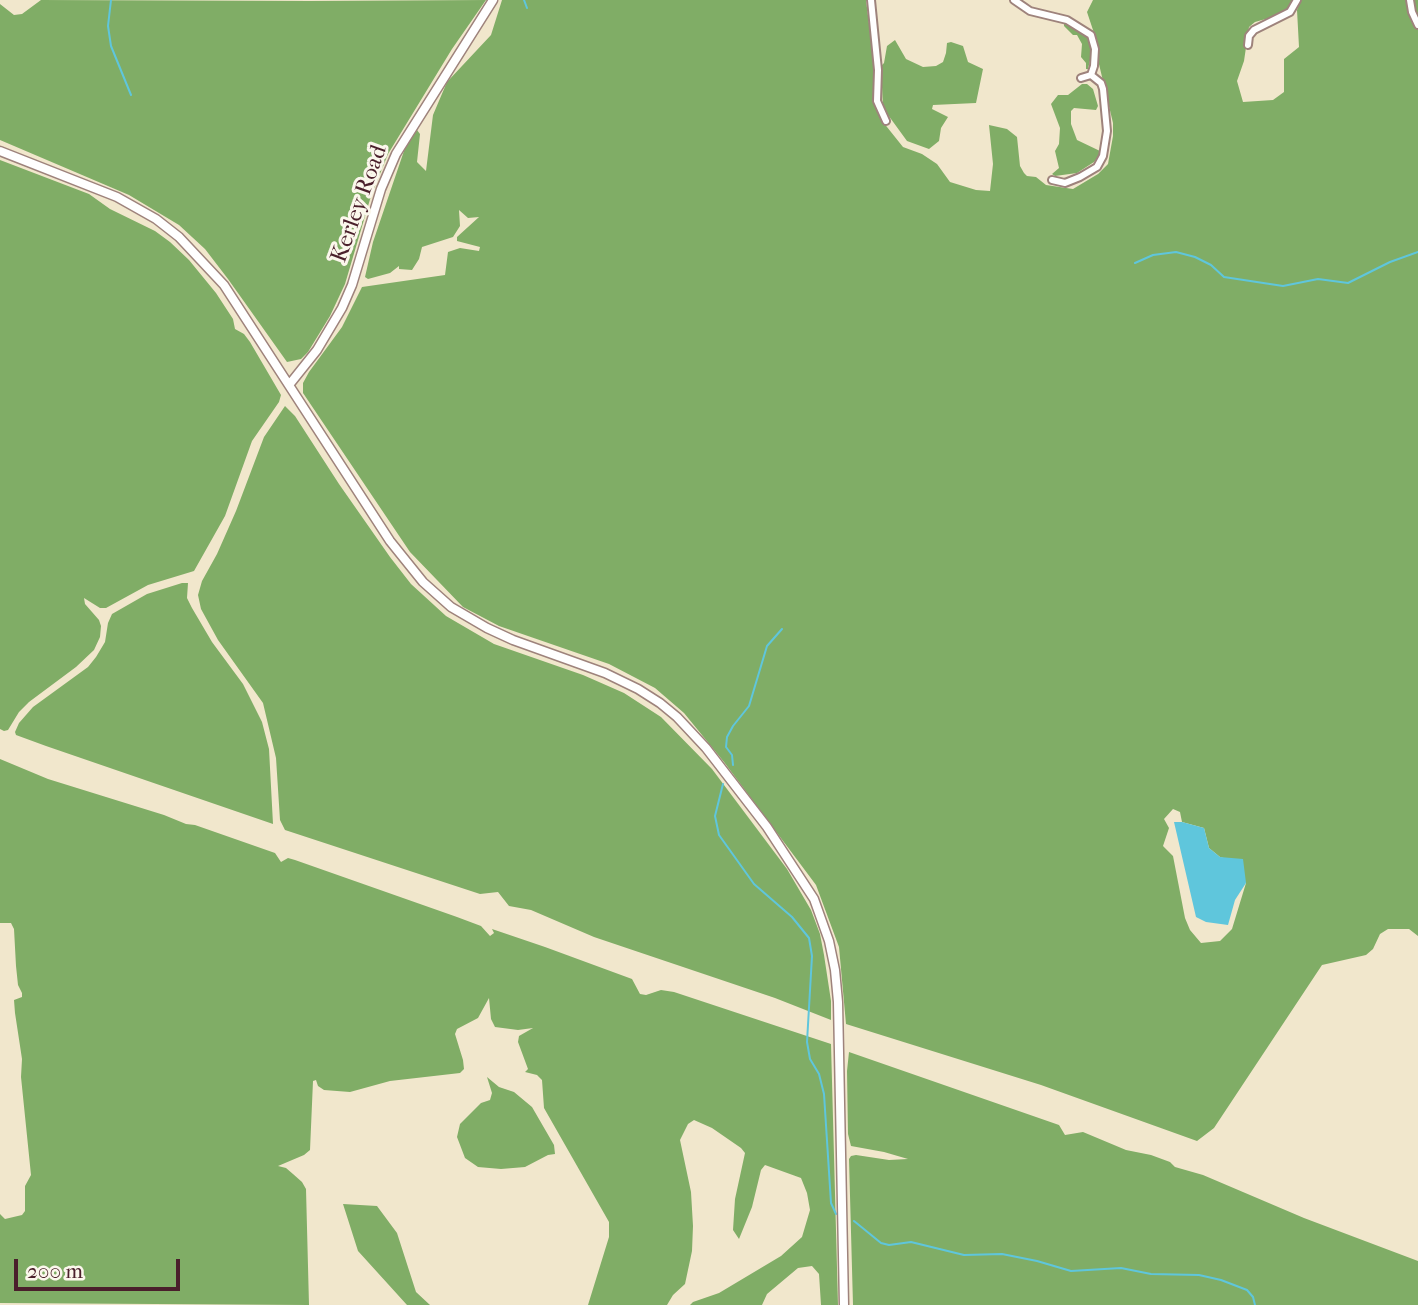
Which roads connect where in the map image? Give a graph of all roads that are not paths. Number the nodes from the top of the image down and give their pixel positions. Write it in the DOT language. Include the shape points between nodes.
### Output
graph roads {
  1 [pos="493,0"];
  2 [pos="871,0"];
  3 [pos="1014,0"];
  4 [pos="1297,0"];
  5 [pos="1409,0"];
  6 [pos="1418,24"];
  7 [pos="1248,46"];
  8 [pos="1091,75"];
  9 [pos="1081,78"];
  10 [pos="886,121"];
  11 [pos="0,151"];
  12 [pos="1052,180"];
  13 [pos="289,385"];
  14 [pos="844,1305"];
  1 -- 13 [label="street, Kerley Road" via="396,154 342,308"];
  2 -- 10 [label="street" via="877,101"];
  3 -- 8 [label="street" via="1030,11 1067,20 1091,35 1096,49"];
  4 -- 7 [label="street" via="1290,12 1254,30"];
  5 -- 6 [label="street"];
  8 -- 9 [label="street"];
  8 -- 12 [label="street" via="1103,89 1107,131 1103,156 1097,167 1080,177 1065,183"];
  11 -- 13 [label="street" via="117,197 180,237 224,285"];
  13 -- 14 [label="street" via="390,541 432,591 487,628 605,673 638,688 669,710 706,748 807,886 829,941 837,983"];
}
